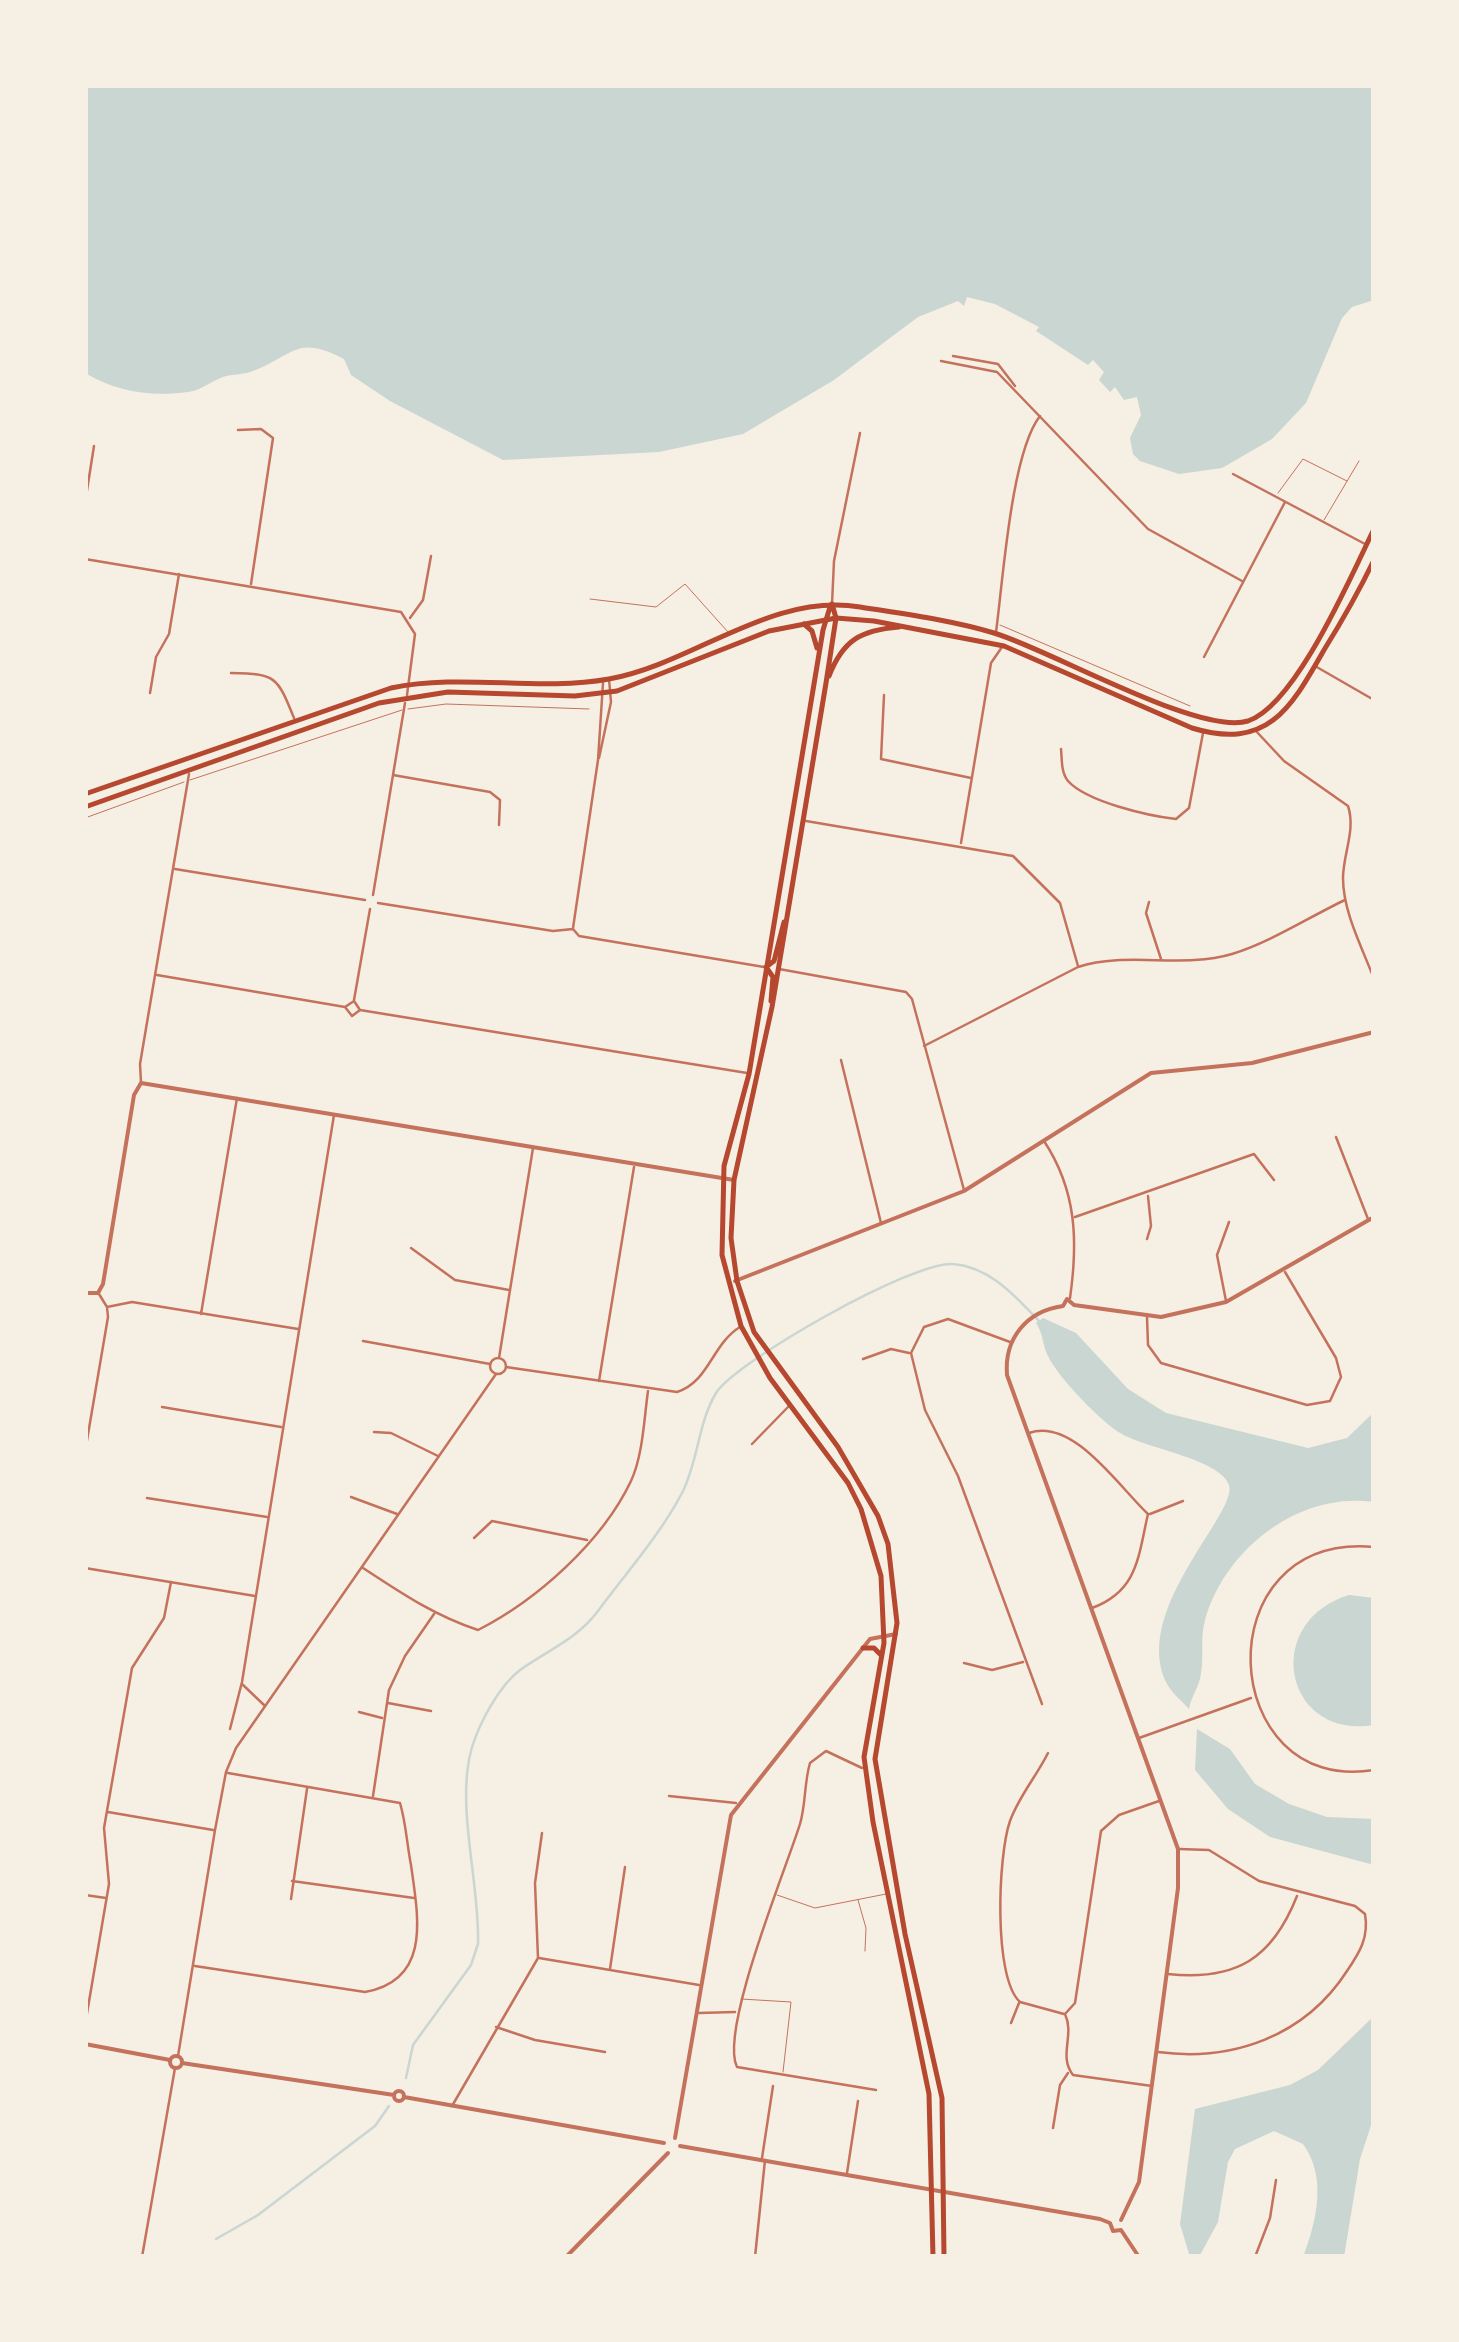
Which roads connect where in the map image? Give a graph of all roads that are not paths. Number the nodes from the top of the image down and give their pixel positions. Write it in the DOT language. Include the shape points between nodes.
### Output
graph roads {
  1 [pos="953,356"];
  2 [pos="942,361"];
  3 [pos="1016,387"];
  4 [pos="1041,414"];
  5 [pos="238,430"];
  6 [pos="860,433"];
  7 [pos="94,446"];
  8 [pos="1359,462"];
  9 [pos="1233,474"];
  10 [pos="1347,481"];
  11 [pos="1276,497"];
  12 [pos="1285,502"];
  13 [pos="85,503"];
  14 [pos="1323,523"];
  15 [pos="1374,529"];
  16 [pos="1370,544"];
  17 [pos="431,556"];
  18 [pos="85,559"];
  19 [pos="1374,560"];
  20 [pos="179,574"];
  21 [pos="1242,581"];
  22 [pos="251,586"];
  23 [pos="590,598"];
  24 [pos="832,604"];
  25 [pos="836,618"];
  26 [pos="825,619"];
  27 [pos="410,620"];
  28 [pos="800,623"];
  29 [pos="997,624"];
  30 [pos="906,626"];
  31 [pos="996,633"];
  32 [pos="730,634"];
  33 [pos="1004,646"];
  34 [pos="818,656"];
  35 [pos="1204,657"];
  36 [pos="1315,666"];
  37 [pos="231,673"];
  38 [pos="606,680"];
  39 [pos="826,683"];
  40 [pos="409,684"];
  41 [pos="150,693"];
  42 [pos="607,693"];
  43 [pos="884,695"];
  44 [pos="407,696"];
  45 [pos="1374,700"];
  46 [pos="1190,706"];
  47 [pos="589,709"];
  48 [pos="404,710"];
  49 [pos="294,719"];
  50 [pos="1256,730"];
  51 [pos="1203,732"];
  52 [pos="1061,750"];
  53 [pos="598,760"];
  54 [pos="188,769"];
  55 [pos="392,775"];
  56 [pos="971,778"];
  57 [pos="188,780"];
  58 [pos="85,794"];
  59 [pos="85,807"];
  60 [pos="85,818"];
  61 [pos="804,821"];
  62 [pos="499,825"];
  63 [pos="961,845"];
  64 [pos="174,869"];
  65 [pos="373,895"];
  66 [pos="365,900"];
  67 [pos="1345,900"];
  68 [pos="1150,902"];
  69 [pos="378,903"];
  70 [pos="370,909"];
  71 [pos="787,918"];
  72 [pos="573,929"];
  73 [pos="1162,961"];
  74 [pos="766,967"];
  75 [pos="1078,967"];
  76 [pos="778,969"];
  77 [pos="156,974"];
  78 [pos="1374,979"];
  79 [pos="354,1001"];
  80 [pos="346,1007"];
  81 [pos="772,1007"];
  82 [pos="360,1010"];
  83 [pos="1374,1032"];
  84 [pos="924,1046"];
  85 [pos="841,1060"];
  86 [pos="749,1074"];
  87 [pos="141,1083"];
  88 [pos="237,1097"];
  89 [pos="334,1114"];
  90 [pos="1336,1137"];
  91 [pos="1043,1140"];
  92 [pos="533,1147"];
  93 [pos="634,1164"];
  94 [pos="722,1178"];
  95 [pos="734,1180"];
  96 [pos="1274,1180"];
  97 [pos="964,1191"];
  98 [pos="1148,1194"];
  99 [pos="1075,1217"];
  100 [pos="1371,1218"];
  101 [pos="1230,1222"];
  102 [pos="881,1224"];
  103 [pos="1146,1240"];
  104 [pos="411,1248"];
  105 [pos="1284,1272"];
  106 [pos="738,1281"];
  107 [pos="728,1282"];
  108 [pos="511,1290"];
  109 [pos="85,1293"];
  110 [pos="98,1293"];
  111 [pos="1070,1298"];
  112 [pos="1226,1302"];
  113 [pos="1074,1305"];
  114 [pos="1064,1306"];
  115 [pos="107,1307"];
  116 [pos="201,1314"];
  117 [pos="1146,1317"];
  118 [pos="741,1326"];
  119 [pos="300,1329"];
  120 [pos="363,1341"];
  121 [pos="1011,1343"];
  122 [pos="910,1353"];
  123 [pos="498,1358"];
  124 [pos="863,1359"];
  125 [pos="490,1364"];
  126 [pos="506,1367"];
  127 [pos="496,1374"];
  128 [pos="599,1382"];
  129 [pos="648,1391"];
  130 [pos="790,1406"];
  131 [pos="162,1407"];
  132 [pos="282,1427"];
  133 [pos="374,1432"];
  134 [pos="1028,1434"];
  135 [pos="752,1444"];
  136 [pos="85,1452"];
  137 [pos="440,1456"];
  138 [pos="351,1497"];
  139 [pos="147,1498"];
  140 [pos="1183,1502"];
  141 [pos="1148,1514"];
  142 [pos="398,1515"];
  143 [pos="268,1517"];
  144 [pos="474,1538"];
  145 [pos="588,1541"];
  146 [pos="1374,1547"];
  147 [pos="361,1567"];
  148 [pos="85,1568"];
  149 [pos="171,1582"];
  150 [pos="256,1596"];
  151 [pos="1091,1608"];
  152 [pos="434,1614"];
  153 [pos="884,1634"];
  154 [pos="896,1634"];
  155 [pos="862,1648"];
  156 [pos="882,1656"];
  157 [pos="1024,1661"];
  158 [pos="964,1662"];
  159 [pos="242,1682"];
  160 [pos="1253,1697"];
  161 [pos="386,1702"];
  162 [pos="264,1704"];
  163 [pos="1042,1704"];
  164 [pos="431,1711"];
  165 [pos="358,1712"];
  166 [pos="383,1719"];
  167 [pos="230,1729"];
  168 [pos="1138,1738"];
  169 [pos="1048,1753"];
  170 [pos="865,1769"];
  171 [pos="1374,1770"];
  172 [pos="226,1772"];
  173 [pos="308,1788"];
  174 [pos="670,1796"];
  175 [pos="372,1798"];
  176 [pos="1160,1800"];
  177 [pos="736,1804"];
  178 [pos="107,1812"];
  179 [pos="215,1830"];
  180 [pos="542,1834"];
  181 [pos="1178,1850"];
  182 [pos="625,1867"];
  183 [pos="292,1881"];
  184 [pos="85,1894"];
  185 [pos="774,1894"];
  186 [pos="887,1894"];
  187 [pos="1297,1895"];
  188 [pos="108,1898"];
  189 [pos="416,1898"];
  190 [pos="291,1900"];
  191 [pos="858,1900"];
  192 [pos="865,1951"];
  193 [pos="538,1958"];
  194 [pos="193,1966"];
  195 [pos="610,1969"];
  196 [pos="1167,1974"];
  197 [pos="702,1985"];
  198 [pos="741,1999"];
  199 [pos="1020,2002"];
  200 [pos="736,2012"];
  201 [pos="697,2013"];
  202 [pos="1065,2014"];
  203 [pos="1010,2023"];
  204 [pos="85,2025"];
  205 [pos="494,2026"];
  206 [pos="85,2044"];
  207 [pos="1156,2051"];
  208 [pos="605,2052"];
  209 [pos="178,2056"];
  210 [pos="170,2060"];
  211 [pos="182,2063"];
  212 [pos="175,2068"];
  213 [pos="1070,2072"];
  214 [pos="783,2074"];
  215 [pos="774,2086"];
  216 [pos="1152,2086"];
  217 [pos="876,2090"];
  218 [pos="858,2102"];
  219 [pos="451,2107"];
  220 [pos="1053,2128"];
  221 [pos="674,2138"];
  222 [pos="664,2143"];
  223 [pos="680,2146"];
  224 [pos="668,2152"];
  225 [pos="763,2160"];
  226 [pos="846,2174"];
  227 [pos="1276,2180"];
  228 [pos="934,2189"];
  229 [pos="946,2192"];
  230 [pos="1121,2220"];
  231 [pos="1110,2222"];
  232 [pos="1121,2230"];
  233 [pos="142,2257"];
  234 [pos="566,2257"];
  235 [pos="755,2257"];
  236 [pos="933,2257"];
  237 [pos="944,2257"];
  238 [pos="1139,2257"];
  239 [pos="1254,2257"];
  1 -- 3 [label="street" via="998,364"];
  2 -- 3 [label="street" via="993,370"];
  3 -- 4 [label="street"];
  4 -- 21 [label="street" via="1148,529"];
  4 -- 29 [label="street" via="1015,498"];
  5 -- 22 [label="street" via="268,432 273,446"];
  6 -- 24 [label="street"];
  7 -- 13 [label="street"];
  8 -- 10 [label="lane"];
  9 -- 11 [label="street"];
  10 -- 11 [label="lane" via="1302,459"];
  10 -- 14 [label="lane"];
  11 -- 12 [label="street"];
  12 -- 14 [label="street"];
  12 -- 21 [label="street"];
  14 -- 16 [label="street"];
  15 -- 16 [label="main road"];
  16 -- 31 [label="main road" via="1290,688 1264,714 1237,724 1198,717"];
  17 -- 27 [label="street" via="423,600"];
  18 -- 20 [label="street"];
  19 -- 36 [label="main road"];
  20 -- 22 [label="street"];
  20 -- 41 [label="street"];
  21 -- 35 [label="street"];
  22 -- 27 [label="street" via="402,612"];
  23 -- 32 [label="lane" via="656,607 685,584"];
  24 -- 25 [label="main road"];
  24 -- 26 [label="main road"];
  24 -- 31 [label="main road"];
  24 -- 32 [label="main road"];
  25 -- 26 [label="main road"];
  25 -- 30 [label="main road"];
  25 -- 39 [label="main road"];
  26 -- 28 [label="main road"];
  26 -- 34 [label="main road"];
  27 -- 40 [label="street"];
  28 -- 34 [label="main road" via="812,630"];
  28 -- 42 [label="main road"];
  29 -- 31 [label="street"];
  29 -- 46 [label="lane"];
  30 -- 33 [label="main road"];
  30 -- 39 [label="main road" via="874,628 849,641"];
  32 -- 38 [label="main road"];
  33 -- 51 [label="main road"];
  33 -- 56 [label="street" via="990,664"];
  34 -- 74 [label="main road"];
  36 -- 45 [label="street"];
  36 -- 50 [label="main road" via="1286,712"];
  37 -- 49 [label="street" via="275,679"];
  38 -- 40 [label="main road"];
  38 -- 42 [label="street"];
  39 -- 61 [label="main road"];
  40 -- 44 [label="street"];
  40 -- 49 [label="main road"];
  42 -- 44 [label="main road"];
  42 -- 53 [label="street"];
  42 -- 53 [label="street"];
  43 -- 56 [label="street" via="881,759"];
  44 -- 48 [label="street"];
  44 -- 54 [label="main road"];
  47 -- 48 [label="lane" via="446,704"];
  48 -- 55 [label="street"];
  48 -- 57 [label="lane"];
  49 -- 58 [label="main road"];
  50 -- 51 [label="main road"];
  50 -- 67 [label="street" via="1284,761 1348,806"];
  51 -- 52 [label="street" via="1190,808 1176,820 1132,811 1073,785 1064,775"];
  53 -- 72 [label="street"];
  54 -- 57 [label="street"];
  54 -- 59 [label="main road"];
  55 -- 62 [label="street" via="490,792 500,800"];
  55 -- 65 [label="street"];
  56 -- 63 [label="street"];
  57 -- 60 [label="lane"];
  57 -- 64 [label="street"];
  61 -- 63 [label="street"];
  61 -- 71 [label="main road"];
  63 -- 75 [label="street" via="1013,856 1046,886 1064,910"];
  64 -- 66 [label="street"];
  64 -- 77 [label="street"];
  65 -- 66 [label="street"];
  65 -- 69 [label="street"];
  66 -- 70 [label="street"];
  67 -- 73 [label="street" via="1232,954"];
  67 -- 78 [label="street"];
  68 -- 73 [label="street" via="1146,914"];
  69 -- 70 [label="street"];
  69 -- 72 [label="street"];
  70 -- 79 [label="street"];
  71 -- 74 [label="main road" via="774,962"];
  71 -- 76 [label="main road"];
  72 -- 74 [label="street" via="580,936"];
  73 -- 75 [label="street"];
  74 -- 81 [label="main road" via="773,977"];
  74 -- 86 [label="main road"];
  75 -- 84 [label="street"];
  76 -- 81 [label="main road"];
  76 -- 84 [label="street" via="906,992"];
  77 -- 80 [label="street"];
  77 -- 87 [label="street"];
  79 -- 80 [label="street"];
  79 -- 82 [label="street"];
  80 -- 82 [label="street" via="352,1016"];
  81 -- 95 [label="main road"];
  82 -- 86 [label="street"];
  83 -- 91 [label="street" via="1252,1063 1151,1073"];
  84 -- 97 [label="street"];
  85 -- 102 [label="street"];
  86 -- 94 [label="main road"];
  87 -- 88 [label="street"];
  87 -- 110 [label="street"];
  88 -- 89 [label="street"];
  88 -- 116 [label="street"];
  89 -- 92 [label="street"];
  89 -- 119 [label="street"];
  90 -- 100 [label="street"];
  91 -- 97 [label="street"];
  91 -- 99 [label="street"];
  92 -- 93 [label="street"];
  92 -- 108 [label="street"];
  93 -- 94 [label="street"];
  93 -- 128 [label="street"];
  94 -- 95 [label="street"];
  94 -- 107 [label="main road" via="720,1236"];
  95 -- 106 [label="main road" via="730,1218"];
  96 -- 98 [label="street" via="1254,1154"];
  97 -- 102 [label="street"];
  98 -- 99 [label="street"];
  98 -- 103 [label="street"];
  99 -- 111 [label="street"];
  100 -- 105 [label="street"];
  101 -- 112 [label="street" via="1217,1255"];
  102 -- 106 [label="street"];
  104 -- 108 [label="street" via="455,1280"];
  105 -- 112 [label="street"];
  105 -- 117 [label="street" via="1336,1358 1341,1377 1330,1401 1307,1405 1161,1363 1148,1345"];
  106 -- 107 [label="street"];
  106 -- 154 [label="main road" via="759,1340 838,1447 878,1516 891,1562"];
  107 -- 118 [label="main road"];
  108 -- 123 [label="street"];
  109 -- 110 [label="street"];
  110 -- 115 [label="street"];
  111 -- 113 [label="street"];
  111 -- 114 [label="street"];
  112 -- 117 [label="street"];
  113 -- 114 [label="street"];
  113 -- 117 [label="street"];
  114 -- 121 [label="street" via="1030,1318"];
  115 -- 116 [label="street" via="132,1302"];
  115 -- 136 [label="street"];
  116 -- 119 [label="street"];
  118 -- 129 [label="street" via="692,1386"];
  118 -- 130 [label="main road"];
  119 -- 132 [label="street"];
  120 -- 125 [label="street"];
  121 -- 122 [label="street" via="948,1319 924,1327"];
  121 -- 134 [label="street" via="1007,1376"];
  122 -- 124 [label="street" via="890,1348"];
  122 -- 157 [label="street" via="925,1410 958,1476"];
  123 -- 125 [label="street"];
  123 -- 126 [label="street"];
  125 -- 127 [label="street"];
  126 -- 127 [label="street"];
  126 -- 128 [label="street"];
  127 -- 137 [label="street"];
  128 -- 129 [label="street"];
  129 -- 145 [label="street" via="632,1479"];
  130 -- 135 [label="street"];
  130 -- 153 [label="main road" via="862,1509 881,1576"];
  131 -- 132 [label="street"];
  132 -- 143 [label="street"];
  133 -- 137 [label="street"];
  134 -- 141 [label="street" via="1046,1429 1068,1435"];
  134 -- 151 [label="street"];
  137 -- 142 [label="street"];
  138 -- 142 [label="street"];
  139 -- 143 [label="street"];
  140 -- 141 [label="street"];
  141 -- 151 [label="street" via="1130,1584"];
  142 -- 147 [label="street"];
  143 -- 150 [label="street"];
  144 -- 145 [label="street" via="492,1521"];
  145 -- 152 [label="street" via="506,1616 478,1630"];
  146 -- 160 [label="street" via="1322,1552 1273,1587 1251,1632"];
  147 -- 152 [label="street"];
  147 -- 162 [label="street"];
  148 -- 149 [label="street"];
  149 -- 150 [label="street"];
  149 -- 178 [label="street" via="164,1618 132,1668"];
  150 -- 159 [label="street"];
  151 -- 168 [label="street"];
  152 -- 161 [label="street" via="399,1667"];
  153 -- 154 [label="street"];
  153 -- 155 [label="street"];
  153 -- 156 [label="main road"];
  154 -- 229 [label="main road" via="876,1734 876,1774 938,2074"];
  155 -- 156 [label="main road"];
  155 -- 177 [label="street"];
  156 -- 170 [label="main road"];
  157 -- 158 [label="street" via="992,1670"];
  157 -- 163 [label="street"];
  159 -- 162 [label="street"];
  159 -- 167 [label="street"];
  160 -- 168 [label="street"];
  160 -- 171 [label="street" via="1275,1732 1305,1757 1349,1771"];
  161 -- 164 [label="street"];
  161 -- 166 [label="street"];
  162 -- 172 [label="street"];
  165 -- 166 [label="street"];
  166 -- 175 [label="street"];
  168 -- 176 [label="street"];
  169 -- 199 [label="street" via="1015,1808 1001,1858 1006,1980"];
  170 -- 185 [label="street" via="830,1752 813,1758 800,1824"];
  170 -- 186 [label="main road"];
  172 -- 173 [label="street"];
  172 -- 179 [label="street"];
  173 -- 175 [label="street"];
  173 -- 183 [label="street"];
  174 -- 177 [label="street"];
  175 -- 189 [label="street" via="400,1803"];
  176 -- 181 [label="street"];
  176 -- 202 [label="street" via="1113,1818 1101,1831 1075,2004"];
  177 -- 197 [label="street"];
  178 -- 179 [label="street"];
  178 -- 188 [label="street"];
  179 -- 194 [label="street"];
  180 -- 193 [label="street" via="535,1884"];
  181 -- 187 [label="street" via="1209,1850"];
  181 -- 196 [label="street"];
  182 -- 195 [label="street"];
  183 -- 189 [label="street"];
  183 -- 190 [label="street"];
  184 -- 188 [label="street"];
  185 -- 191 [label="lane" via="808,1908"];
  185 -- 198 [label="street"];
  186 -- 191 [label="lane"];
  186 -- 228 [label="main road" via="925,2063"];
  187 -- 196 [label="street" via="1286,1923 1253,1961 1205,1975"];
  187 -- 207 [label="street" via="1355,1906 1365,1914 1361,1951 1330,1996 1294,2025 1245,2048 1201,2055"];
  188 -- 204 [label="street"];
  189 -- 194 [label="street" via="420,1934 412,1961 394,1982 375,1990 341,1991"];
  191 -- 192 [label="lane"];
  193 -- 195 [label="street"];
  193 -- 205 [label="street"];
  194 -- 209 [label="street"];
  195 -- 197 [label="street"];
  196 -- 207 [label="street"];
  197 -- 201 [label="street"];
  198 -- 200 [label="street"];
  198 -- 214 [label="lane" via="790,2002"];
  199 -- 202 [label="street"];
  199 -- 203 [label="street"];
  200 -- 201 [label="street"];
  200 -- 214 [label="street" via="736,2066"];
  201 -- 221 [label="street"];
  202 -- 213 [label="street"];
  205 -- 208 [label="street"];
  205 -- 219 [label="street"];
  206 -- 210 [label="street"];
  207 -- 216 [label="street"];
  209 -- 210 [label="street"];
  209 -- 211 [label="street"];
  210 -- 212 [label="street"];
  211 -- 212 [label="street"];
  211 -- 219 [label="street" via="394,2096 400,2091 404,2098"];
  212 -- 233 [label="street"];
  213 -- 216 [label="street"];
  213 -- 220 [label="street" via="1060,2085"];
  214 -- 217 [label="street"];
  215 -- 225 [label="street"];
  216 -- 230 [label="street" via="1139,2182"];
  218 -- 226 [label="street"];
  219 -- 222 [label="street"];
  221 -- 222 [label="street"];
  221 -- 223 [label="street"];
  222 -- 224 [label="street"];
  223 -- 224 [label="street"];
  223 -- 225 [label="street"];
  224 -- 234 [label="street"];
  225 -- 226 [label="street"];
  225 -- 235 [label="street"];
  226 -- 228 [label="street"];
  227 -- 239 [label="street"];
  228 -- 229 [label="street"];
  228 -- 236 [label="main road"];
  229 -- 231 [label="street"];
  229 -- 237 [label="main road"];
  230 -- 231 [label="street"];
  230 -- 232 [label="street"];
  231 -- 232 [label="street"];
  232 -- 238 [label="street"];
}
